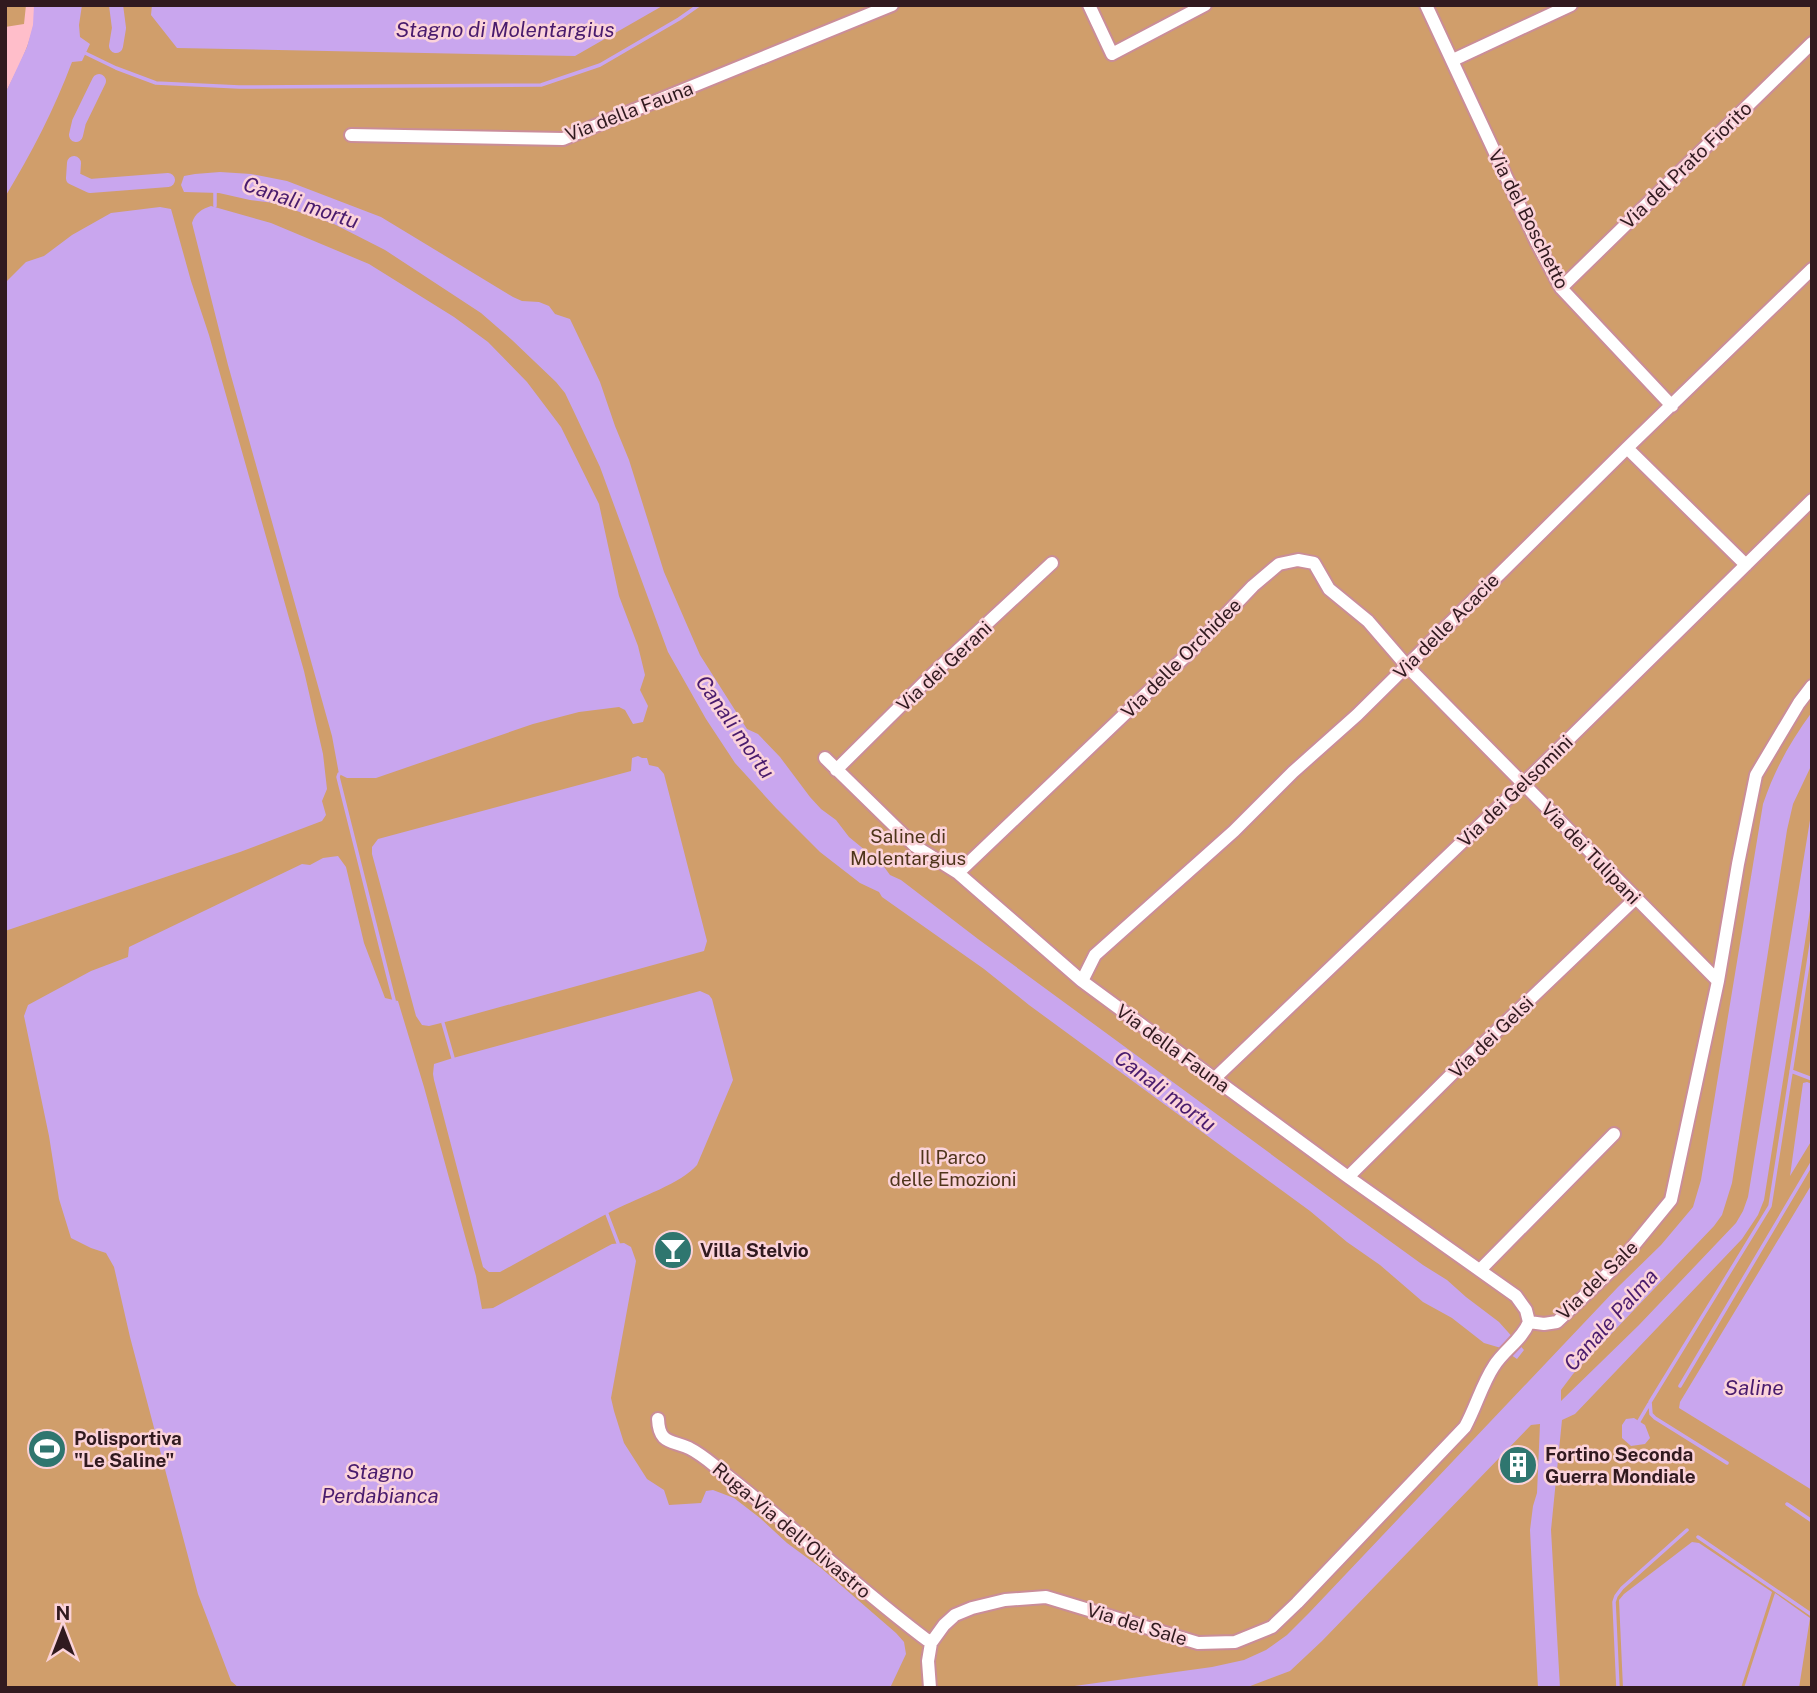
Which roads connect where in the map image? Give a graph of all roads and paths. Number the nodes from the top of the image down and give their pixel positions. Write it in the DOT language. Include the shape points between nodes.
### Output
graph roads {
  1 [pos="892,5"];
  2 [pos="1089,5"];
  3 [pos="1205,5"];
  4 [pos="1426,5"];
  5 [pos="1571,5"];
  6 [pos="1812,43"];
  7 [pos="1453,61"];
  8 [pos="351,135"];
  9 [pos="1812,269"];
  10 [pos="1560,288"];
  11 [pos="1672,406"];
  12 [pos="1627,448"];
  13 [pos="1812,500"];
  14 [pos="1052,563"];
  15 [pos="1746,565"];
  16 [pos="1406,665"];
  17 [pos="1812,685"];
  18 [pos="825,758"];
  19 [pos="836,769"];
  20 [pos="1524,783"];
  21 [pos="958,873"];
  22 [pos="1635,899"];
  23 [pos="1082,981"];
  24 [pos="1718,981"];
  25 [pos="1215,1078"];
  26 [pos="1614,1134"];
  27 [pos="1348,1177"];
  28 [pos="1480,1270"];
  29 [pos="1528,1322"];
  30 [pos="658,1419"];
  31 [pos="931,1643"];
  32 [pos="930,1688"];
  1 -- 8 [label="street, Via della Fauna" via="563,139"];
  2 -- 3 [label="street" via="1112,54"];
  4 -- 7 [label="street, Via del Boschetto"];
  5 -- 7 [label="street"];
  6 -- 10 [label="street, Via del Prato Fiorito"];
  7 -- 10 [label="street, Via del Boschetto"];
  9 -- 11 [label="street, Via delle Acacie"];
  10 -- 11 [label="street, Via del Boschetto"];
  11 -- 12 [label="street, Via delle Acacie"];
  12 -- 15 [label="street"];
  12 -- 16 [label="street, Via delle Acacie"];
  13 -- 15 [label="street, Via dei Gelsomini"];
  14 -- 19 [label="street, Via dei Gerani"];
  15 -- 20 [label="street, Via dei Gelsomini"];
  16 -- 20 [label="street, Via dei Tulipani"];
  16 -- 21 [label="street, Via delle Orchidee" via="1368,621 1329,589 1314,563 1298,559 1279,564"];
  16 -- 23 [label="street, Via delle Acacie" via="1234,831 1096,955"];
  17 -- 24 [label="street, Via del Sale" via="1756,775"];
  18 -- 19 [label="street, Via della Fauna"];
  19 -- 21 [label="street, Via della Fauna" via="915,846"];
  20 -- 22 [label="street, Via dei Tulipani"];
  20 -- 25 [label="street, Via dei Gelsomini"];
  21 -- 23 [label="street, Via della Fauna"];
  22 -- 24 [label="street, Via dei Tulipani"];
  22 -- 27 [label="street, Via dei Gelsi"];
  23 -- 25 [label="street, Via della Fauna"];
  24 -- 29 [label="street, Via del Sale" via="1671,1200 1621,1261 1556,1322"];
  25 -- 27 [label="street, Via della Fauna"];
  26 -- 28 [label="street"];
  27 -- 28 [label="street, Via della Fauna"];
  28 -- 29 [label="street, Via della Fauna" via="1516,1296"];
  29 -- 31 [label="street, Via del Sale" via="1492,1368 1465,1427 1272,1628 1235,1642 1198,1643 1046,1597 972,1608 955,1615"];
  30 -- 31 [label="street, Ruga-Via dell'Olivastro" via="664,1437 690,1448 728,1476"];
  31 -- 32 [label="street"];
}
